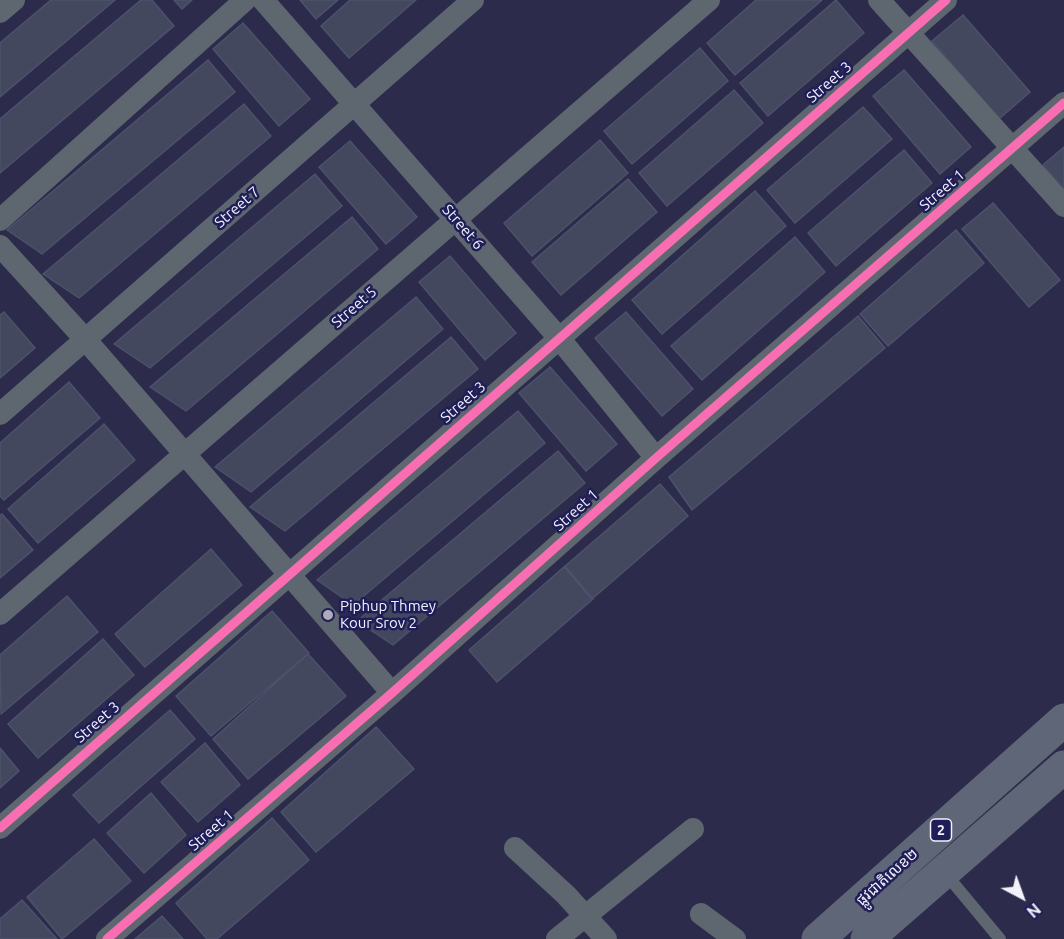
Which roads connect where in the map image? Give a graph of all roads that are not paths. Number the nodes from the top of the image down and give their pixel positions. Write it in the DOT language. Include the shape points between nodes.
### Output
graph roads {
  1 [pos="14,0"];
  2 [pos="245,0"];
  3 [pos="263,0"];
  4 [pos="473,0"];
  5 [pos="709,0"];
  6 [pos="879,0"];
  7 [pos="946,0"];
  8 [pos="0,12"];
  9 [pos="909,33"];
  10 [pos="1064,103"];
  11 [pos="354,105"];
  12 [pos="1012,148"];
  13 [pos="1064,206"];
  14 [pos="456,219"];
  15 [pos="0,220"];
  16 [pos="0,246"];
  17 [pos="559,338"];
  18 [pos="85,339"];
  19 [pos="0,414"];
  20 [pos="185,454"];
  21 [pos="656,458"];
  22 [pos="289,574"];
  23 [pos="0,614"];
  24 [pos="392,693"];
  25 [pos="1064,720"];
  26 [pos="1064,767"];
  27 [pos="0,828"];
  28 [pos="693,829"];
  29 [pos="515,848"];
  30 [pos="933,859"];
  31 [pos="700,914"];
  32 [pos="586,916"];
  33 [pos="107,939"];
  34 [pos="557,939"];
  35 [pos="606,939"];
  36 [pos="735,939"];
  37 [pos="818,939"];
  38 [pos="867,939"];
  39 [pos="1000,939"];
  1 -- 8 [label="street"];
  2 -- 15 [label="street"];
  3 -- 11 [label="street, Street 6"];
  4 -- 11 [label="street, Street 7"];
  5 -- 14 [label="street, Street 5"];
  6 -- 9 [label="street"];
  7 -- 9 [label="street, Street 3"];
  9 -- 12 [label="street"];
  9 -- 17 [label="street, Street 3"];
  10 -- 12 [label="street, Street 1"];
  11 -- 14 [label="street, Street 6"];
  11 -- 18 [label="street, Street 7"];
  12 -- 13 [label="street"];
  12 -- 21 [label="street, Street 1"];
  14 -- 17 [label="street, Street 6"];
  14 -- 20 [label="street, Street 5"];
  16 -- 18 [label="street"];
  17 -- 21 [label="street, Street 6"];
  17 -- 22 [label="street, Street 3"];
  18 -- 19 [label="street, Street 7"];
  18 -- 20 [label="street"];
  20 -- 22 [label="street"];
  20 -- 23 [label="street, Street 5"];
  21 -- 24 [label="street, Street 1"];
  22 -- 24 [label="street"];
  22 -- 27 [label="street, Street 3"];
  24 -- 33 [label="street, Street 1"];
  25 -- 30 [label="highway, ផ្លូវជាតិលេខ២ / 2"];
  26 -- 30 [label="highway, ផ្លូវជាតិលេខ២ / 2"];
  28 -- 32 [label="street"];
  29 -- 32 [label="street"];
  30 -- 37 [label="highway, ផ្លូវជាតិលេខ២ / 2"];
  30 -- 38 [label="highway, ផ្លូវជាតិលេខ២ / 2"];
  30 -- 39 [label="lane"];
  31 -- 36 [label="street"];
  32 -- 34 [label="street"];
  32 -- 35 [label="street"];
}
